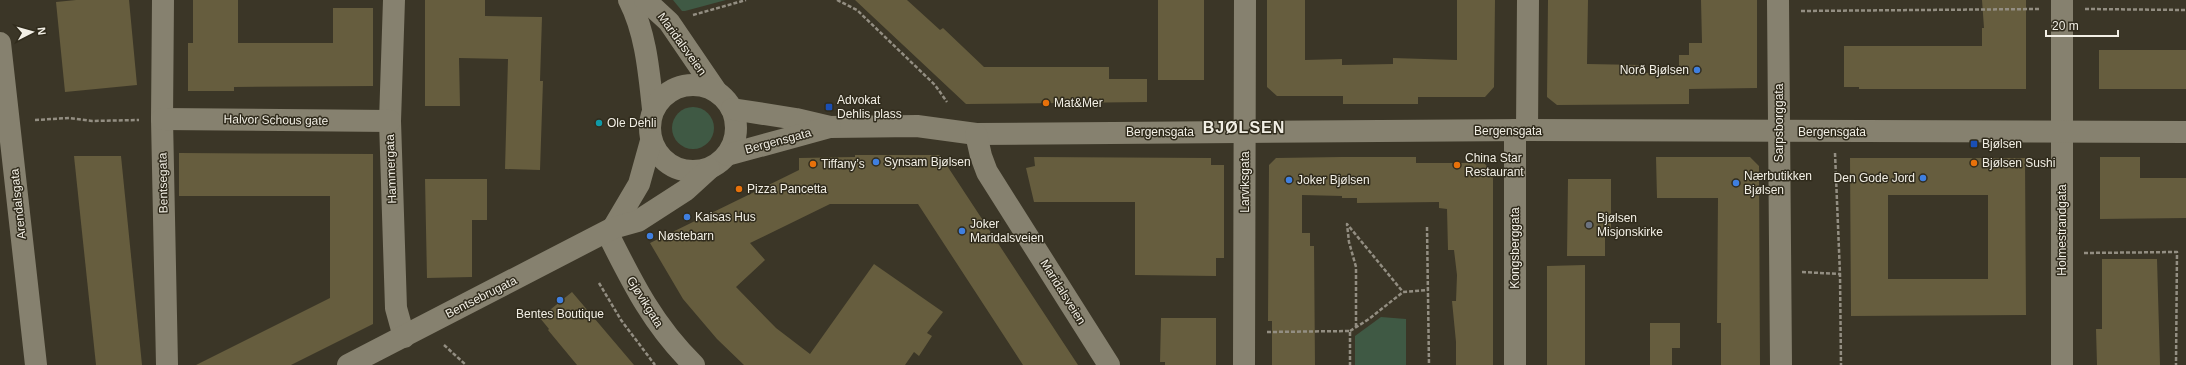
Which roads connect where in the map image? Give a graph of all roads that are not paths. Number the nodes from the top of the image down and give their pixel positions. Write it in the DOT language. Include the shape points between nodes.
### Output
graph roads {
  1 [pos="163,0"];
  2 [pos="394,0"];
  3 [pos="629,0"];
  4 [pos="645,0"];
  5 [pos="1245,0"];
  6 [pos="1528,0"];
  7 [pos="2062,4"];
  8 [pos="1778,5"];
  9 [pos="0,43"];
  10 [pos="716,91"];
  11 [pos="654,109"];
  12 [pos="732,109"];
  13 [pos="162,119"];
  14 [pos="390,121"];
  15 [pos="830,126"];
  16 [pos="1521,130"];
  17 [pos="1246,132"];
  18 [pos="1778,132"];
  19 [pos="2061,132"];
  20 [pos="2186,132"];
  21 [pos="976,134"];
  22 [pos="651,141"];
  23 [pos="727,155"];
  24 [pos="709,169"];
  25 [pos="610,230"];
  26 [pos="404,337"];
  27 [pos="36,365"];
  28 [pos="167,365"];
  29 [pos="348,365"];
  30 [pos="694,365"];
  31 [pos="1109,365"];
  32 [pos="1244,365"];
  33 [pos="1515,365"];
  34 [pos="1781,365"];
  35 [pos="2062,365"];
  1 -- 13 [label="street, Bentsegata"];
  2 -- 14 [label="street, Hammergata"];
  3 -- 11 [label="street, Maridalsveien" via="640,30"];
  4 -- 10 [label="street, Maridalsveien" via="669,22"];
  5 -- 17 [label="street, Larviksgata"];
  6 -- 16 [label="street, Kongsberggata"];
  7 -- 19 [label="street, Holmestrandgata"];
  8 -- 18 [label="street, Sarpsborggata"];
  9 -- 27 [label="street, Arendalsgata"];
  10 -- 11 [label="street" via="693,84 681,86 660,99"];
  10 -- 12 [label="street"];
  11 -- 22 [label="street" via="650,120"];
  12 -- 15 [label="street, Bergensgata"];
  12 -- 23 [label="street" via="736,133"];
  13 -- 14 [label="street, Halvor Schous gate"];
  13 -- 28 [label="street, Bentsegata"];
  14 -- 26 [label="street, Hammergata" via="396,308"];
  15 -- 21 [label="street, Bergensgata" via="934,127"];
  15 -- 23 [label="street, Bergensgata"];
  16 -- 17 [label="street, Bergensgata"];
  16 -- 18 [label="street, Bergensgata"];
  16 -- 33 [label="street, Kongsberggata"];
  17 -- 21 [label="street, Bergensgata"];
  17 -- 32 [label="street, Larviksgata"];
  18 -- 19 [label="street, Bergensgata"];
  18 -- 34 [label="street, Sarpsborggata"];
  19 -- 20 [label="street, Bergensgata"];
  19 -- 35 [label="street, Holmestrandgata"];
  21 -- 31 [label="street, Maridalsveien" via="980,156 987,172"];
  22 -- 24 [label="street" via="669,165 689,172"];
  22 -- 25 [label="street" via="639,184"];
  23 -- 24 [label="street"];
  24 -- 25 [label="street, Bentsebrugata" via="686,190 638,221"];
  25 -- 26 [label="street, Bentsebrugata"];
  25 -- 30 [label="street, Gjøvikgata" via="646,308 673,344"];
  26 -- 29 [label="street, Bentsebrugata"];
}
